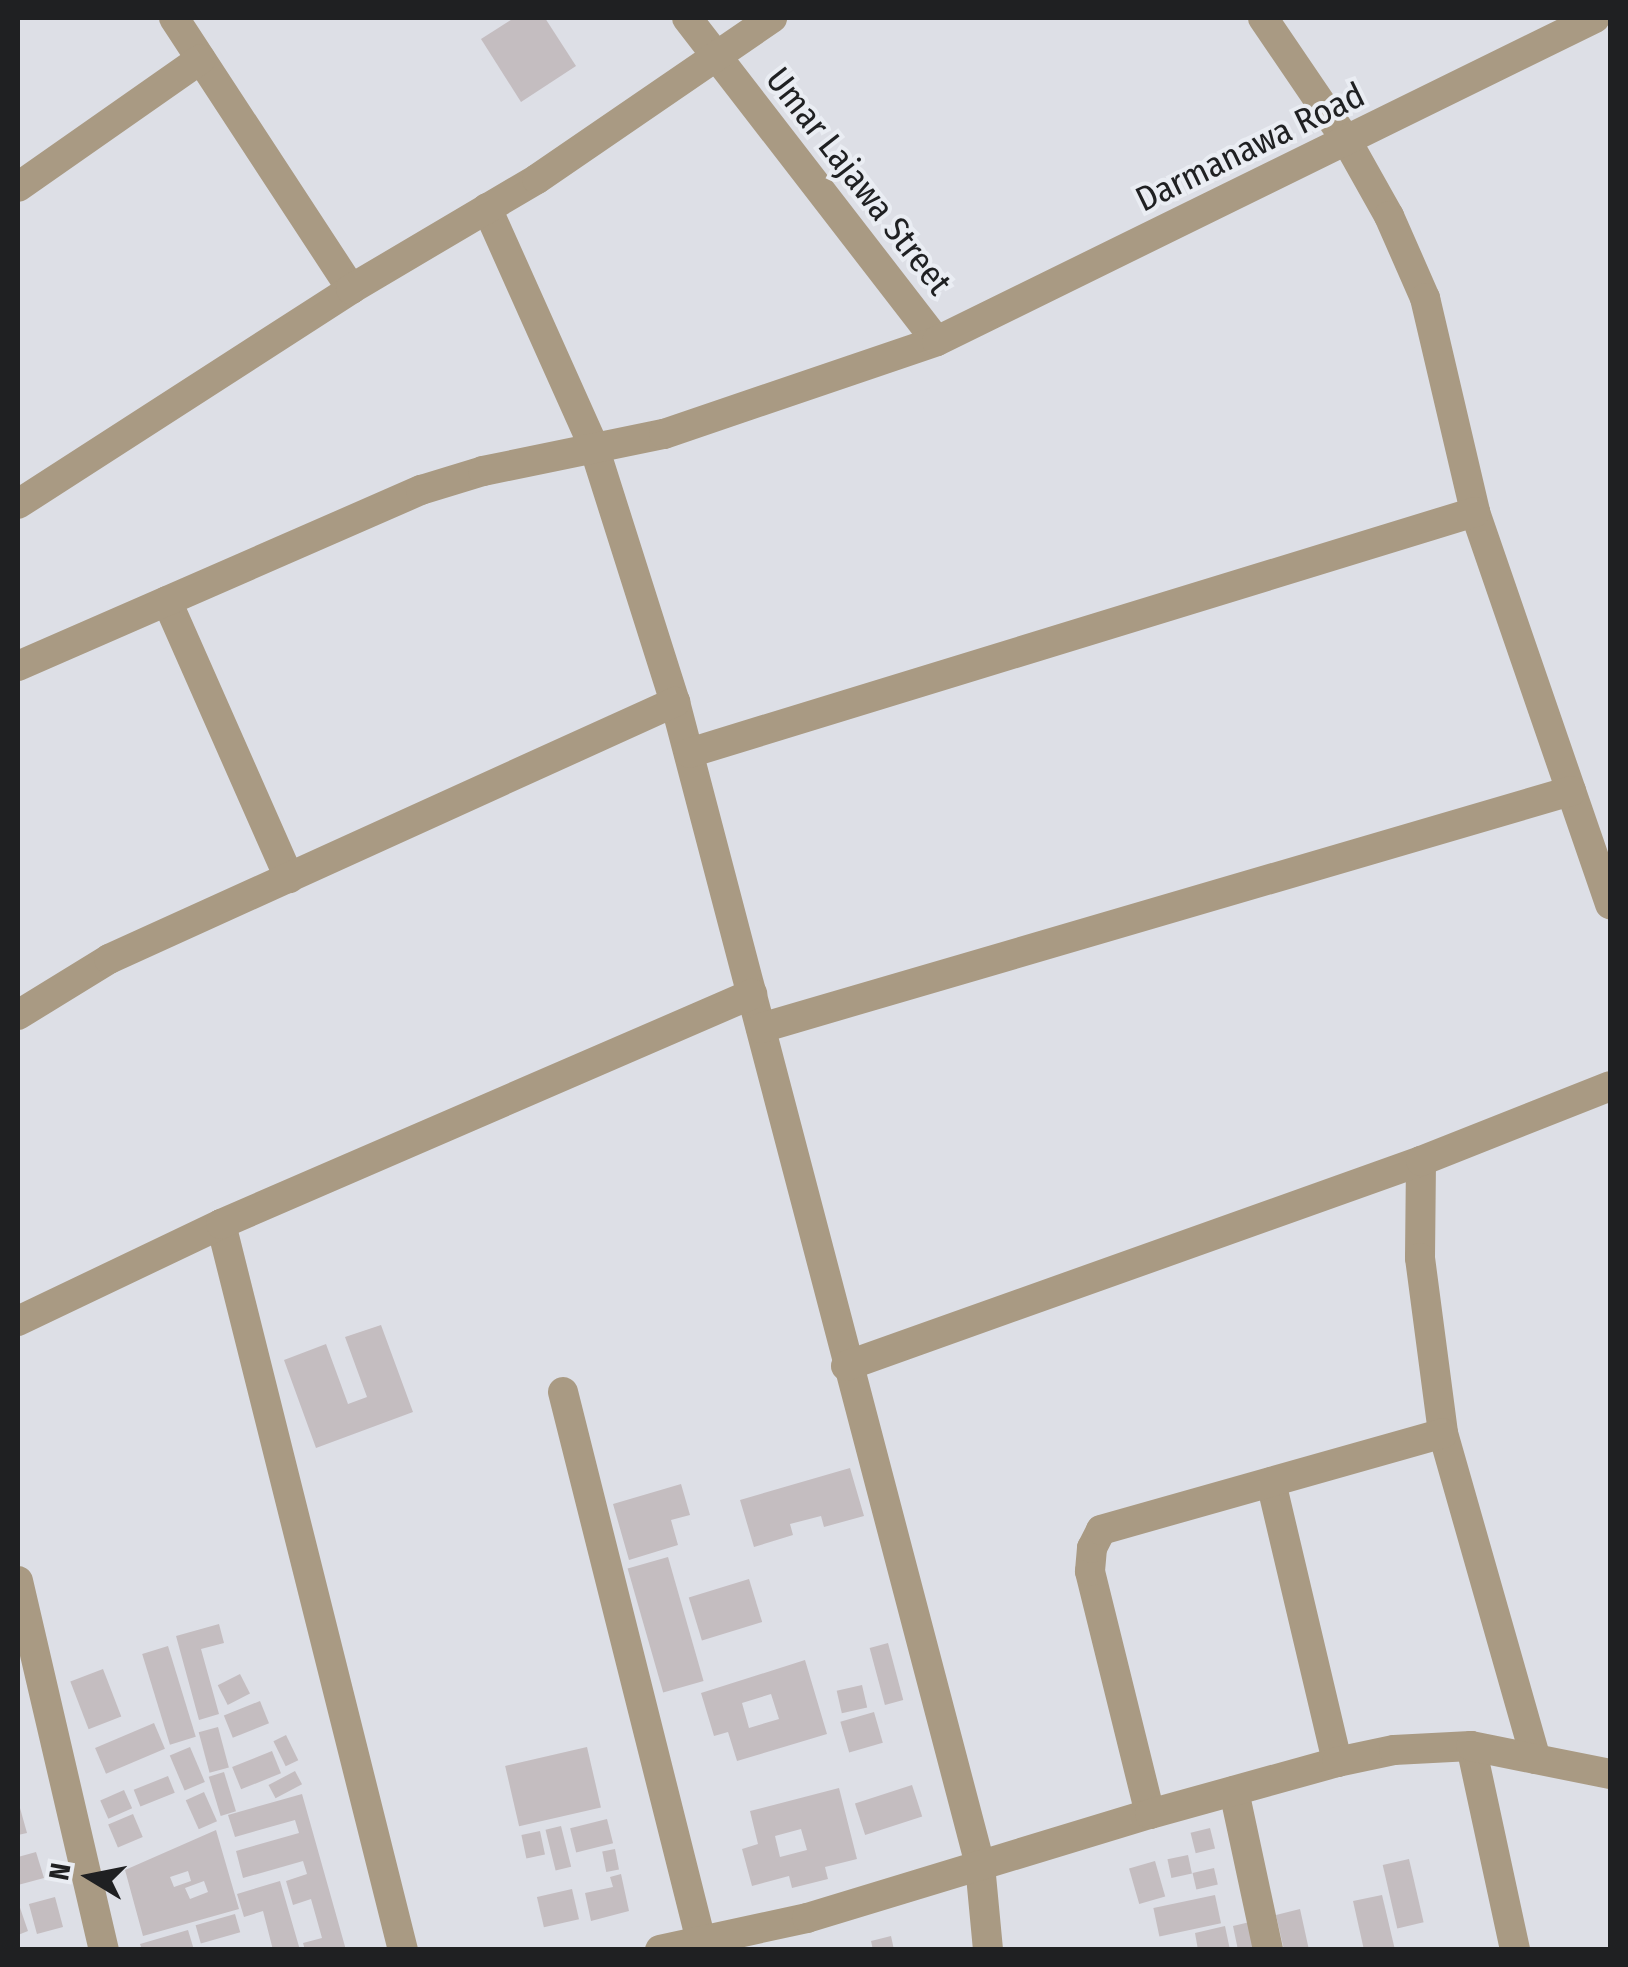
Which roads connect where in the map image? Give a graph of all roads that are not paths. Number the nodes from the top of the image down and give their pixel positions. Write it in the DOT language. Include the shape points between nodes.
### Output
graph roads {
  1 [pos="174,18"];
  2 [pos="687,18"];
  3 [pos="772,18"];
  4 [pos="1263,18"];
  5 [pos="1595,18"];
  6 [pos="1556,25"];
  7 [pos="713,57"];
  8 [pos="202,59"];
  9 [pos="1348,142"];
  10 [pos="18,187"];
  11 [pos="487,208"];
  12 [pos="351,289"];
  13 [pos="938,341"];
  14 [pos="595,450"];
  15 [pos="18,504"];
  16 [pos="1475,512"];
  17 [pos="166,601"];
  18 [pos="18,666"];
  19 [pos="676,702"];
  20 [pos="689,753"];
  21 [pos="1571,791"];
  22 [pos="289,878"];
  23 [pos="1610,904"];
  24 [pos="752,994"];
  25 [pos="18,1014"];
  26 [pos="761,1028"];
  27 [pos="1610,1086"];
  28 [pos="1421,1162"];
  29 [pos="221,1224"];
  30 [pos="18,1321"];
  31 [pos="846,1366"];
  32 [pos="564,1392"];
  33 [pos="1443,1434"];
  34 [pos="1271,1482"];
  35 [pos="18,1581"];
  36 [pos="1471,1746"];
  37 [pos="1536,1760"];
  38 [pos="1337,1762"];
  39 [pos="1610,1774"];
  40 [pos="1234,1791"];
  41 [pos="1150,1814"];
  42 [pos="980,1864"];
  43 [pos="719,1942"];
  44 [pos="104,1950"];
  45 [pos="403,1950"];
  46 [pos="660,1950"];
  47 [pos="988,1950"];
  48 [pos="1268,1950"];
  49 [pos="1515,1950"];
  1 -- 8 [label="street"];
  2 -- 7 [label="street, Umar Lajawa Street"];
  3 -- 7 [label="street"];
  4 -- 9 [label="street"];
  5 -- 6 [label="street, Darmanawa Road"];
  6 -- 9 [label="street, Darmanawa Road"];
  7 -- 11 [label="street"];
  7 -- 13 [label="street, Umar Lajawa Street"];
  8 -- 10 [label="street"];
  8 -- 12 [label="street"];
  9 -- 13 [label="street, Darmanawa Road"];
  9 -- 16 [label="street" via="1425,298"];
  11 -- 12 [label="street"];
  11 -- 14 [label="street"];
  12 -- 15 [label="street"];
  13 -- 14 [label="street, Darmanawa Road" via="664,434"];
  14 -- 17 [label="street, Darmanawa Road" via="422,490"];
  14 -- 19 [label="street"];
  16 -- 20 [label="street"];
  16 -- 21 [label="street"];
  17 -- 18 [label="street, Darmanawa Road"];
  17 -- 22 [label="street"];
  19 -- 20 [label="street"];
  19 -- 22 [label="street"];
  20 -- 24 [label="street"];
  21 -- 23 [label="street"];
  21 -- 26 [label="street"];
  22 -- 25 [label="street" via="108,959"];
  24 -- 26 [label="street"];
  24 -- 29 [label="street"];
  26 -- 31 [label="street"];
  27 -- 28 [label="street"];
  28 -- 31 [label="street"];
  28 -- 33 [label="street" via="1420,1258"];
  29 -- 30 [label="street"];
  29 -- 45 [label="street"];
  31 -- 42 [label="street"];
  32 -- 43 [label="street"];
  33 -- 34 [label="street"];
  33 -- 37 [label="street"];
  34 -- 38 [label="street"];
  34 -- 41 [label="street" via="1102,1530 1092,1548 1090,1571"];
  35 -- 44 [label="street"];
  36 -- 37 [label="street"];
  36 -- 38 [label="street" via="1394,1750"];
  36 -- 49 [label="street"];
  37 -- 39 [label="street"];
  38 -- 40 [label="street"];
  40 -- 41 [label="street"];
  40 -- 48 [label="street"];
  41 -- 42 [label="street"];
  42 -- 43 [label="street"];
  42 -- 47 [label="street"];
  43 -- 46 [label="street"];
}
